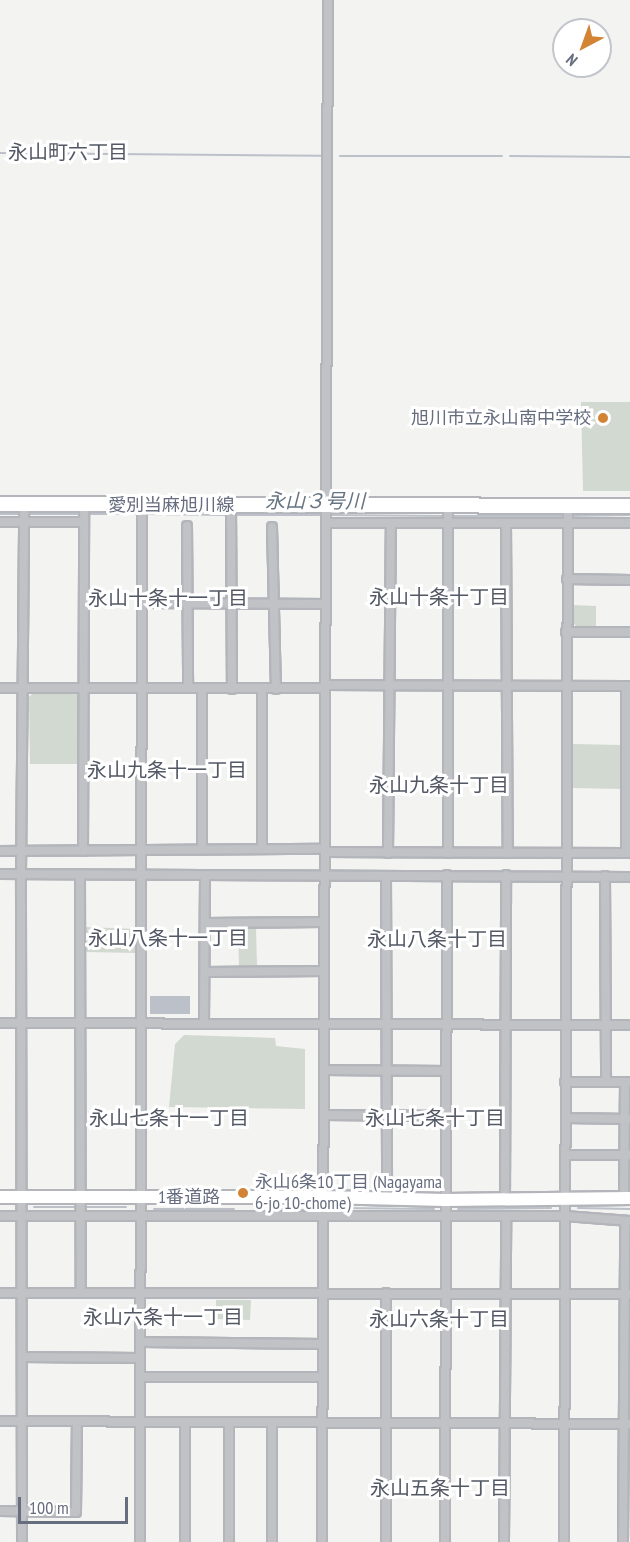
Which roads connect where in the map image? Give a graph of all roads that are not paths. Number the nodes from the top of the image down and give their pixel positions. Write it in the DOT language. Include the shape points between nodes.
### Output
graph roads {
  1 [pos="328,0"];
  2 [pos="0,504"];
  3 [pos="326,505"];
  4 [pos="630,506"];
  5 [pos="142,511"];
  6 [pos="231,512"];
  7 [pos="84,513"];
  8 [pos="24,514"];
  9 [pos="448,515"];
  10 [pos="568,515"];
  11 [pos="0,522"];
  12 [pos="326,523"];
  13 [pos="391,523"];
  14 [pos="506,524"];
  15 [pos="630,524"];
  16 [pos="187,526"];
  17 [pos="272,527"];
  18 [pos="567,579"];
  19 [pos="630,580"];
  20 [pos="188,602"];
  21 [pos="143,603"];
  22 [pos="231,603"];
  23 [pos="275,603"];
  24 [pos="325,604"];
  25 [pos="566,632"];
  26 [pos="630,632"];
  27 [pos="389,684"];
  28 [pos="447,685"];
  29 [pos="507,685"];
  30 [pos="567,685"];
  31 [pos="325,686"];
  32 [pos="628,686"];
  33 [pos="0,688"];
  34 [pos="23,688"];
  35 [pos="83,688"];
  36 [pos="143,688"];
  37 [pos="188,688"];
  38 [pos="202,688"];
  39 [pos="276,688"];
  40 [pos="232,689"];
  41 [pos="262,689"];
  42 [pos="202,848"];
  43 [pos="262,848"];
  44 [pos="142,850"];
  45 [pos="325,850"];
  46 [pos="0,851"];
  47 [pos="22,851"];
  48 [pos="83,851"];
  49 [pos="388,853"];
  50 [pos="448,853"];
  51 [pos="508,853"];
  52 [pos="566,853"];
  53 [pos="628,853"];
  54 [pos="0,874"];
  55 [pos="21,874"];
  56 [pos="80,874"];
  57 [pos="142,874"];
  58 [pos="205,875"];
  59 [pos="325,875"];
  60 [pos="447,875"];
  61 [pos="506,875"];
  62 [pos="386,876"];
  63 [pos="566,876"];
  64 [pos="606,876"];
  65 [pos="630,877"];
  66 [pos="324,922"];
  67 [pos="206,923"];
  68 [pos="324,971"];
  69 [pos="205,972"];
  70 [pos="79,1022"];
  71 [pos="0,1023"];
  72 [pos="21,1023"];
  73 [pos="141,1023"];
  74 [pos="204,1023"];
  75 [pos="324,1024"];
  76 [pos="388,1024"];
  77 [pos="507,1024"];
  78 [pos="605,1024"];
  79 [pos="630,1024"];
  80 [pos="446,1025"];
  81 [pos="566,1025"];
  82 [pos="324,1071"];
  83 [pos="387,1071"];
  84 [pos="446,1071"];
  85 [pos="565,1082"];
  86 [pos="606,1082"];
  87 [pos="627,1082"];
  88 [pos="324,1115"];
  89 [pos="387,1115"];
  90 [pos="446,1116"];
  91 [pos="566,1118"];
  92 [pos="627,1119"];
  93 [pos="565,1155"];
  94 [pos="627,1155"];
  95 [pos="0,1197"];
  96 [pos="21,1197"];
  97 [pos="141,1197"];
  98 [pos="323,1197"];
  99 [pos="387,1198"];
  100 [pos="565,1198"];
  101 [pos="627,1198"];
  102 [pos="446,1200"];
  103 [pos="506,1200"];
  104 [pos="82,1208"];
  105 [pos="22,1215"];
  106 [pos="141,1215"];
  107 [pos="506,1215"];
  108 [pos="0,1216"];
  109 [pos="323,1216"];
  110 [pos="565,1216"];
  111 [pos="446,1217"];
  112 [pos="628,1221"];
  113 [pos="0,1293"];
  114 [pos="21,1293"];
  115 [pos="81,1293"];
  116 [pos="140,1293"];
  117 [pos="323,1293"];
  118 [pos="386,1293"];
  119 [pos="446,1294"];
  120 [pos="506,1294"];
  121 [pos="565,1294"];
  122 [pos="627,1294"];
  123 [pos="141,1342"];
  124 [pos="322,1344"];
  125 [pos="22,1357"];
  126 [pos="140,1358"];
  127 [pos="141,1377"];
  128 [pos="322,1377"];
  129 [pos="0,1421"];
  130 [pos="22,1421"];
  131 [pos="77,1423"];
  132 [pos="141,1423"];
  133 [pos="185,1423"];
  134 [pos="229,1423"];
  135 [pos="272,1423"];
  136 [pos="322,1423"];
  137 [pos="386,1423"];
  138 [pos="445,1423"];
  139 [pos="505,1424"];
  140 [pos="564,1424"];
  141 [pos="627,1424"];
  142 [pos="0,1511"];
  143 [pos="21,1512"];
  144 [pos="21,1542"];
  145 [pos="140,1542"];
  146 [pos="185,1542"];
  147 [pos="229,1542"];
  148 [pos="272,1542"];
  149 [pos="322,1542"];
  150 [pos="386,1542"];
  151 [pos="445,1542"];
  152 [pos="504,1542"];
  153 [pos="564,1542"];
  154 [pos="623,1542"];
  1 -- 3 [label="street"];
  2 -- 8 [label="main road, 愛別当麻旭川線"];
  3 -- 6 [label="main road, 愛別当麻旭川線"];
  3 -- 9 [label="main road, 愛別当麻旭川線"];
  3 -- 12 [label="street"];
  4 -- 10 [label="main road, 愛別当麻旭川線"];
  5 -- 6 [label="main road, 愛別当麻旭川線"];
  5 -- 7 [label="main road, 愛別当麻旭川線"];
  5 -- 21 [label="street"];
  6 -- 22 [label="street"];
  7 -- 8 [label="main road, 愛別当麻旭川線"];
  7 -- 35 [label="street"];
  8 -- 11 [label="street"];
  8 -- 34 [label="street"];
  9 -- 10 [label="main road, 愛別当麻旭川線"];
  9 -- 13 [label="street"];
  9 -- 14 [label="street"];
  9 -- 28 [label="street"];
  10 -- 14 [label="street"];
  10 -- 15 [label="street"];
  10 -- 18 [label="street"];
  12 -- 13 [label="street"];
  12 -- 24 [label="street"];
  13 -- 27 [label="street"];
  14 -- 29 [label="street"];
  16 -- 20 [label="street"];
  17 -- 23 [label="street"];
  18 -- 19 [label="street"];
  18 -- 25 [label="street"];
  20 -- 21 [label="street"];
  20 -- 22 [label="street"];
  20 -- 37 [label="street"];
  21 -- 36 [label="street"];
  22 -- 23 [label="street"];
  22 -- 40 [label="street"];
  23 -- 24 [label="street"];
  23 -- 39 [label="street"];
  24 -- 31 [label="street"];
  25 -- 26 [label="street"];
  25 -- 30 [label="street"];
  27 -- 28 [label="street"];
  27 -- 31 [label="street"];
  27 -- 49 [label="street"];
  28 -- 29 [label="street"];
  28 -- 50 [label="street"];
  29 -- 30 [label="street"];
  29 -- 51 [label="street"];
  30 -- 32 [label="street"];
  30 -- 52 [label="street"];
  31 -- 39 [label="street"];
  31 -- 45 [label="street"];
  32 -- 53 [label="street"];
  33 -- 34 [label="street"];
  34 -- 35 [label="street"];
  34 -- 47 [label="street"];
  35 -- 36 [label="street"];
  35 -- 48 [label="street"];
  36 -- 37 [label="street"];
  36 -- 44 [label="street"];
  37 -- 38 [label="street"];
  38 -- 40 [label="street"];
  38 -- 42 [label="street"];
  39 -- 41 [label="street"];
  40 -- 41 [label="street"];
  41 -- 43 [label="street"];
  42 -- 43 [label="street"];
  42 -- 44 [label="street"];
  43 -- 45 [label="street"];
  44 -- 48 [label="street"];
  44 -- 57 [label="street"];
  45 -- 49 [label="street"];
  45 -- 59 [label="street"];
  46 -- 47 [label="street"];
  47 -- 48 [label="street"];
  47 -- 55 [label="street"];
  49 -- 50 [label="street"];
  50 -- 51 [label="street"];
  51 -- 52 [label="street"];
  52 -- 53 [label="street"];
  52 -- 63 [label="street"];
  54 -- 55 [label="street"];
  55 -- 56 [label="street"];
  55 -- 72 [label="street"];
  56 -- 57 [label="street"];
  56 -- 70 [label="street"];
  57 -- 58 [label="street"];
  57 -- 73 [label="street"];
  58 -- 59 [label="street"];
  58 -- 67 [label="street"];
  59 -- 62 [label="street"];
  59 -- 66 [label="street"];
  60 -- 61 [label="street"];
  60 -- 62 [label="street"];
  60 -- 80 [label="street"];
  61 -- 63 [label="street"];
  61 -- 77 [label="street"];
  62 -- 76 [label="street"];
  63 -- 64 [label="street"];
  63 -- 81 [label="street"];
  64 -- 65 [label="street"];
  64 -- 78 [label="street"];
  66 -- 67 [label="street"];
  66 -- 68 [label="street"];
  67 -- 69 [label="street"];
  68 -- 69 [label="street"];
  68 -- 75 [label="street"];
  69 -- 74 [label="street"];
  70 -- 72 [label="street"];
  70 -- 73 [label="street"];
  70 -- 104 [label="street"];
  71 -- 72 [label="street"];
  72 -- 96 [label="street"];
  73 -- 74 [label="street"];
  73 -- 97 [label="street"];
  74 -- 75 [label="street"];
  75 -- 76 [label="street"];
  75 -- 82 [label="street"];
  76 -- 80 [label="street"];
  76 -- 83 [label="street"];
  77 -- 80 [label="street"];
  77 -- 81 [label="street"];
  77 -- 103 [label="street"];
  78 -- 79 [label="street"];
  78 -- 81 [label="street"];
  78 -- 86 [label="street"];
  80 -- 84 [label="street"];
  81 -- 85 [label="street"];
  82 -- 83 [label="street"];
  82 -- 88 [label="street"];
  83 -- 84 [label="street"];
  83 -- 89 [label="street"];
  84 -- 90 [label="street"];
  85 -- 86 [label="street"];
  85 -- 91 [label="street"];
  86 -- 87 [label="street"];
  87 -- 92 [label="street"];
  88 -- 89 [label="street"];
  88 -- 98 [label="street"];
  89 -- 90 [label="street"];
  89 -- 99 [label="street"];
  90 -- 102 [label="street"];
  91 -- 92 [label="street"];
  91 -- 93 [label="street"];
  92 -- 94 [label="street"];
  93 -- 94 [label="street"];
  93 -- 100 [label="street"];
  94 -- 101 [label="street"];
  95 -- 96 [label="street, 1番道路"];
  96 -- 104 [label="street, 1番道路"];
  96 -- 105 [label="street"];
  97 -- 98 [label="street, 1番道路"];
  97 -- 104 [label="street, 1番道路"];
  97 -- 106 [label="street"];
  98 -- 99 [label="street, 1番道路"];
  98 -- 109 [label="street"];
  99 -- 102 [label="street, 1番道路"];
  100 -- 101 [label="street, 1番道路"];
  100 -- 103 [label="street, 1番道路"];
  100 -- 110 [label="street"];
  102 -- 103 [label="street, 1番道路"];
  102 -- 111 [label="street"];
  104 -- 105 [label="street"];
  104 -- 106 [label="street"];
  104 -- 115 [label="street"];
  105 -- 108 [label="street"];
  105 -- 114 [label="street"];
  106 -- 109 [label="street"];
  106 -- 116 [label="street"];
  107 -- 110 [label="street"];
  107 -- 111 [label="street"];
  107 -- 120 [label="street"];
  109 -- 111 [label="street"];
  109 -- 117 [label="street"];
  110 -- 112 [label="street"];
  110 -- 121 [label="street"];
  111 -- 119 [label="street"];
  112 -- 122 [label="street"];
  113 -- 114 [label="street"];
  114 -- 115 [label="street"];
  114 -- 125 [label="street"];
  115 -- 116 [label="street"];
  116 -- 117 [label="street"];
  116 -- 123 [label="street"];
  117 -- 118 [label="street"];
  117 -- 124 [label="street"];
  118 -- 119 [label="street"];
  118 -- 137 [label="street"];
  119 -- 120 [label="street"];
  119 -- 138 [label="street"];
  120 -- 121 [label="street"];
  120 -- 139 [label="street"];
  121 -- 122 [label="street"];
  121 -- 140 [label="street"];
  122 -- 141 [label="street"];
  123 -- 124 [label="street"];
  123 -- 126 [label="street"];
  124 -- 128 [label="street"];
  125 -- 126 [label="street"];
  125 -- 130 [label="street"];
  126 -- 127 [label="street"];
  127 -- 128 [label="street"];
  127 -- 132 [label="street"];
  128 -- 136 [label="street"];
  129 -- 130 [label="street"];
  130 -- 131 [label="street"];
  130 -- 143 [label="street"];
  131 -- 132 [label="street"];
  131 -- 143 [label="street" via="76,1512"];
  132 -- 133 [label="street"];
  132 -- 145 [label="street"];
  133 -- 134 [label="street"];
  133 -- 146 [label="street"];
  134 -- 135 [label="street"];
  134 -- 147 [label="street"];
  135 -- 136 [label="street"];
  135 -- 148 [label="street"];
  136 -- 137 [label="street"];
  136 -- 149 [label="street"];
  137 -- 138 [label="street"];
  137 -- 150 [label="street"];
  138 -- 139 [label="street"];
  138 -- 151 [label="street"];
  139 -- 140 [label="street"];
  139 -- 152 [label="street"];
  140 -- 141 [label="street"];
  140 -- 153 [label="street"];
  141 -- 154 [label="street"];
  142 -- 143 [label="street"];
  143 -- 144 [label="street"];
}
